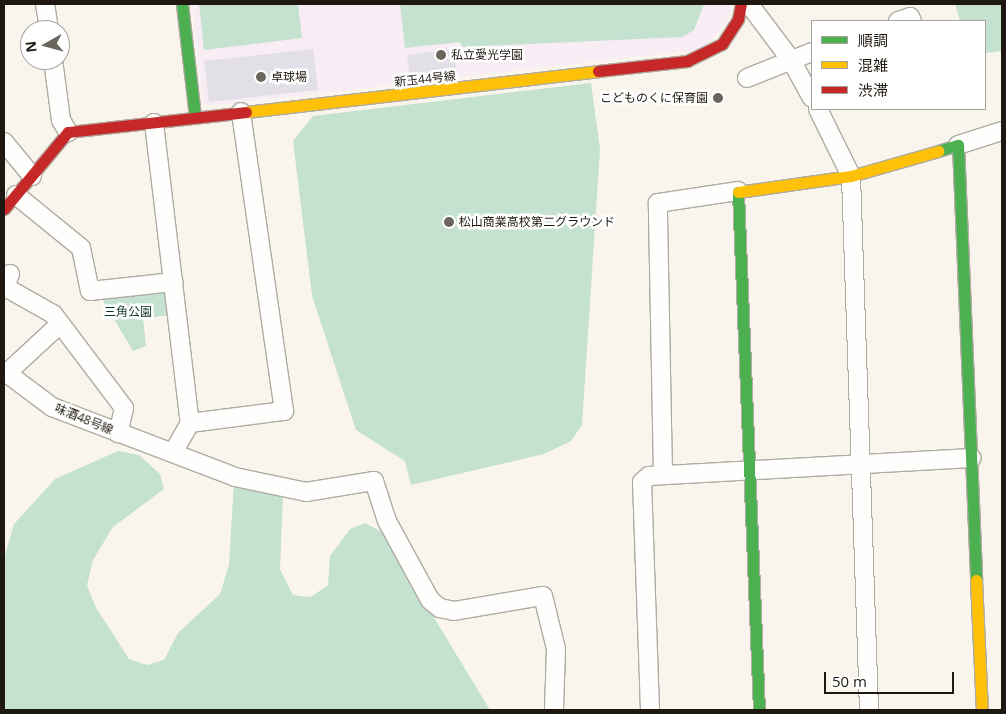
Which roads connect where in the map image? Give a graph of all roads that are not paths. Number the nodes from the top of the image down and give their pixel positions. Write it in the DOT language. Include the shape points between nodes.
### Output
graph roads {
  1 [pos="45,4"];
  2 [pos="182,4"];
  3 [pos="740,4"];
  4 [pos="749,4"];
  5 [pos="47,20"];
  6 [pos="901,20"];
  7 [pos="912,20"];
  8 [pos="811,52"];
  9 [pos="791,60"];
  10 [pos="54,70"];
  11 [pos="747,78"];
  12 [pos="811,96"];
  13 [pos="818,110"];
  14 [pos="241,112"];
  15 [pos="195,117"];
  16 [pos="154,123"];
  17 [pos="1002,131"];
  18 [pos="68,132"];
  19 [pos="4,142"];
  20 [pos="958,145"];
  21 [pos="32,176"];
  22 [pos="851,176"];
  23 [pos="738,191"];
  24 [pos="16,195"];
  25 [pos="4,209"];
  26 [pos="10,274"];
  27 [pos="174,282"];
  28 [pos="60,324"];
  29 [pos="5,372"];
  30 [pos="190,423"];
  31 [pos="118,433"];
  32 [pos="173,452"];
  33 [pos="971,458"];
  34 [pos="860,466"];
  35 [pos="748,471"];
  36 [pos="663,475"];
  37 [pos="554,710"];
  38 [pos="650,710"];
  39 [pos="760,710"];
  40 [pos="869,710"];
  41 [pos="982,710"];
  1 -- 5 [label="street"];
  2 -- 15 [label="street"];
  3 -- 14 [label="street, 新玉44号線" via="738,18 722,44 687,61"];
  4 -- 9 [label="street"];
  6 -- 7 [label="street" via="910,17"];
  8 -- 9 [label="street"];
  9 -- 11 [label="street"];
  9 -- 12 [label="street"];
  10 -- 18 [label="street" via="61,120"];
  13 -- 22 [label="street"];
  14 -- 15 [label="street, 新玉44号線"];
  14 -- 30 [label="street" via="284,411"];
  15 -- 16 [label="street, 新玉44号線"];
  16 -- 18 [label="street, 新玉44号線"];
  16 -- 27 [label="street"];
  17 -- 20 [label="street"];
  18 -- 21 [label="street"];
  19 -- 21 [label="street"];
  20 -- 22 [label="street"];
  20 -- 33 [label="street"];
  21 -- 24 [label="street"];
  22 -- 23 [label="street"];
  22 -- 34 [label="street"];
  23 -- 35 [label="street"];
  23 -- 36 [label="street" via="658,203"];
  24 -- 25 [label="street"];
  24 -- 27 [label="street" via="81,248 90,291"];
  26 -- 28 [label="street" via="5,286 53,314"];
  27 -- 30 [label="street"];
  28 -- 29 [label="street"];
  28 -- 31 [label="street" via="124,408"];
  29 -- 31 [label="street, 味酒48号線" via="52,407"];
  30 -- 32 [label="street"];
  31 -- 32 [label="street, 味酒48号線"];
  32 -- 37 [label="street, 味酒48号線" via="235,477 306,492 374,481 387,521 430,600 440,608 454,611 543,596 556,649"];
  33 -- 34 [label="street"];
  33 -- 41 [label="street"];
  34 -- 35 [label="street"];
  34 -- 40 [label="street"];
  35 -- 36 [label="street"];
  35 -- 39 [label="street"];
  36 -- 38 [label="street" via="642,482"];
}
